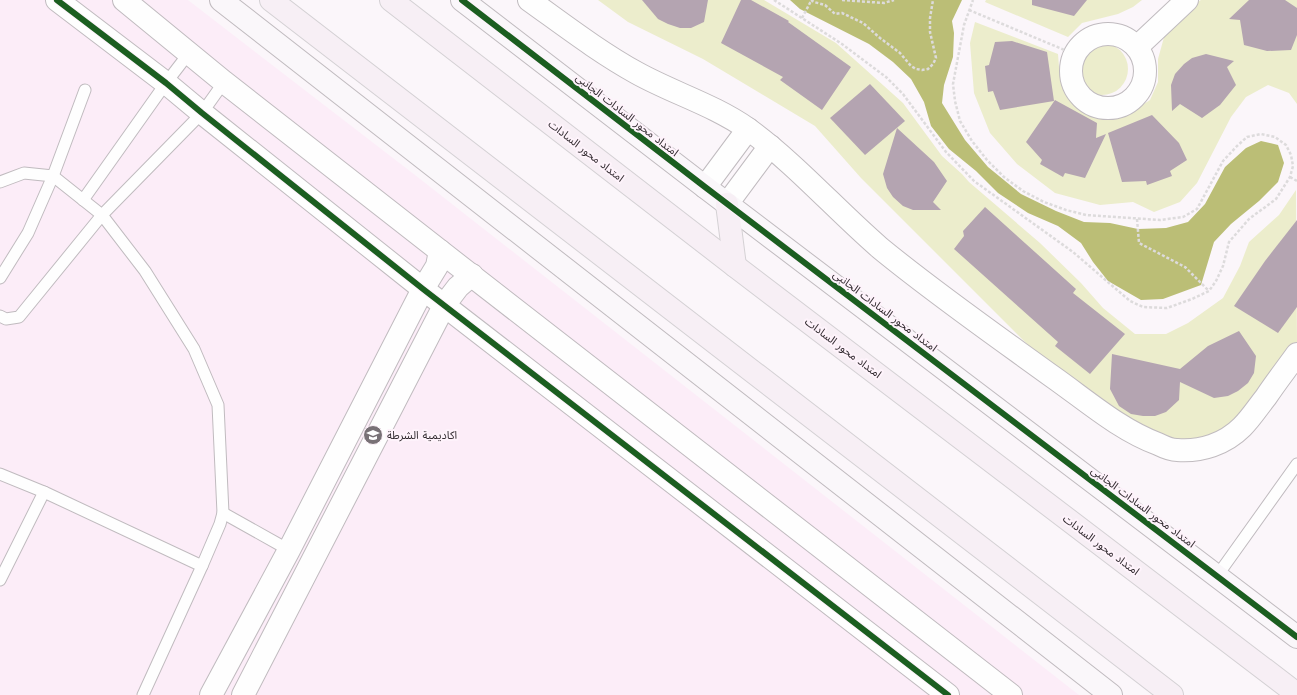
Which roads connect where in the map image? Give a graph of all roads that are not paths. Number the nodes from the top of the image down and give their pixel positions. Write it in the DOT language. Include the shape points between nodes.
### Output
graph roads {
  1 [pos="57,0"];
  2 [pos="124,0"];
  3 [pos="221,0"];
  4 [pos="271,0"];
  5 [pos="391,0"];
  6 [pos="462,0"];
  7 [pos="529,0"];
  8 [pos="1187,0"];
  9 [pos="1137,47"];
  10 [pos="189,53"];
  11 [pos="224,82"];
  12 [pos="166,83"];
  13 [pos="85,90"];
  14 [pos="202,113"];
  15 [pos="748,129"];
  16 [pos="770,146"];
  17 [pos="53,176"];
  18 [pos="0,182"];
  19 [pos="705,187"];
  20 [pos="83,200"];
  21 [pos="727,204"];
  22 [pos="102,214"];
  23 [pos="440,251"];
  24 [pos="735,266"];
  25 [pos="472,275"];
  26 [pos="0,278"];
  27 [pos="423,288"];
  28 [pos="445,304"];
  29 [pos="0,316"];
  30 [pos="1297,354"];
  31 [pos="1297,464"];
  32 [pos="0,474"];
  33 [pos="44,492"];
  34 [pos="223,513"];
  35 [pos="289,550"];
  36 [pos="202,566"];
  37 [pos="1217,576"];
  38 [pos="0,580"];
  39 [pos="1297,637"];
  40 [pos="1297,694"];
  41 [pos="143,695"];
  42 [pos="212,695"];
  43 [pos="243,695"];
  44 [pos="948,695"];
  45 [pos="1011,695"];
  46 [pos="1111,695"];
  47 [pos="1172,695"];
  1 -- 12 [label="street"];
  2 -- 10 [label="street"];
  3 -- 46 [label="street"];
  4 -- 47 [label="main road"];
  5 -- 24 [label="main road, امتداد محور السادات"];
  6 -- 19 [label="street, امتداد محور السادات الجانبى"];
  7 -- 15 [label="street" via="600,51 673,91 730,117"];
  8 -- 9 [label="street"];
  9 -- 9 [label="street" via="1125,37 1111,33 1096,35 1083,42 1074,54 1070,70 1073,86 1082,98 1096,107 1113,108 1128,103 1139,92 1145,77 1144,61"];
  10 -- 11 [label="street"];
  10 -- 12 [label="lane"];
  11 -- 14 [label="lane"];
  11 -- 23 [label="street"];
  12 -- 14 [label="street"];
  12 -- 20 [label="lane"];
  13 -- 17 [label="lane"];
  14 -- 22 [label="lane"];
  14 -- 27 [label="street"];
  15 -- 16 [label="street"];
  15 -- 19 [label="street"];
  16 -- 21 [label="street"];
  16 -- 30 [label="street" via="879,246 927,286 1110,419 1152,442 1174,450 1192,451 1228,439 1243,427"];
  17 -- 18 [label="lane" via="24,173"];
  17 -- 20 [label="lane"];
  17 -- 26 [label="lane" via="28,234"];
  19 -- 21 [label="street, امتداد محور السادات الجانبى"];
  20 -- 22 [label="lane"];
  21 -- 24 [label="main road"];
  21 -- 37 [label="street, امتداد محور السادات الجانبى"];
  22 -- 29 [label="lane" via="19,317 6,319"];
  22 -- 34 [label="lane" via="145,271 194,348 218,405"];
  23 -- 25 [label="street"];
  23 -- 27 [label="street" via="437,266"];
  24 -- 40 [label="main road, امتداد محور السادات"];
  25 -- 28 [label="street" via="458,287"];
  25 -- 45 [label="street"];
  27 -- 28 [label="street"];
  27 -- 35 [label="street"];
  28 -- 43 [label="street"];
  28 -- 44 [label="street"];
  31 -- 37 [label="lane"];
  32 -- 33 [label="lane"];
  33 -- 36 [label="lane"];
  33 -- 38 [label="lane"];
  34 -- 35 [label="lane"];
  34 -- 36 [label="lane"];
  35 -- 42 [label="street"];
  36 -- 41 [label="lane"];
  37 -- 39 [label="street, امتداد محور السادات الجانبى"];
}
